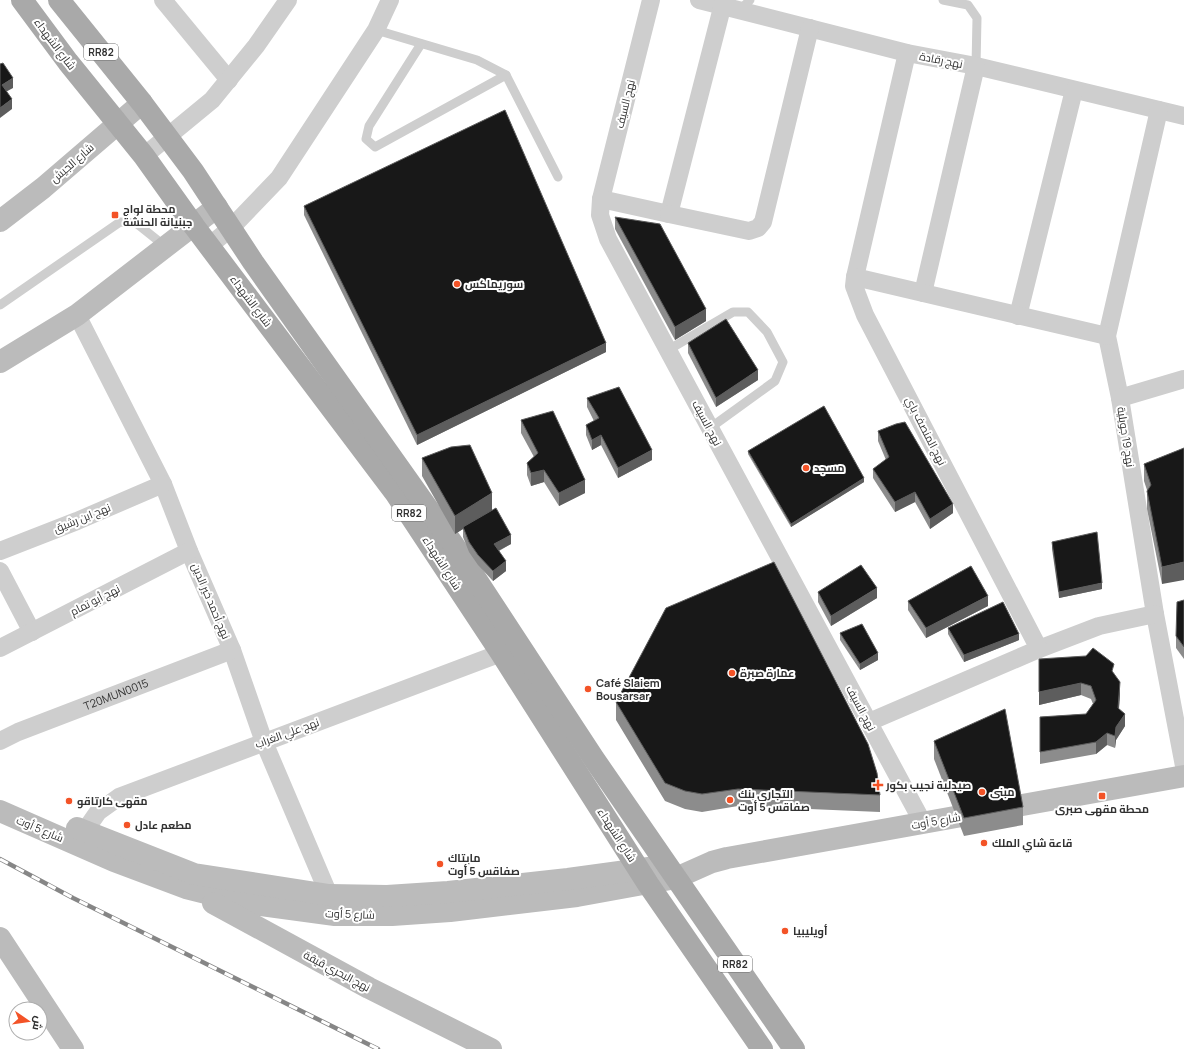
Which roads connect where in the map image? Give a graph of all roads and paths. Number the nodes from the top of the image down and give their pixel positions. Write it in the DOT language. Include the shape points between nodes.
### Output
graph roads {
  1 [pos="22,0"];
  2 [pos="59,0"];
  3 [pos="163,0"];
  4 [pos="390,0"];
  5 [pos="651,0"];
  6 [pos="699,0"];
  7 [pos="943,0"];
  8 [pos="723,3"];
  9 [pos="280,4"];
  10 [pos="745,5"];
  11 [pos="810,28"];
  12 [pos="376,30"];
  13 [pos="421,44"];
  14 [pos="907,53"];
  15 [pos="976,66"];
  16 [pos="506,75"];
  17 [pos="229,80"];
  18 [pos="1074,90"];
  19 [pos="142,103"];
  20 [pos="1159,110"];
  21 [pos="1184,116"];
  22 [pos="118,124"];
  23 [pos="168,137"];
  24 [pos="144,156"];
  25 [pos="558,177"];
  26 [pos="601,199"];
  27 [pos="217,207"];
  28 [pos="669,214"];
  29 [pos="0,221"];
  30 [pos="194,226"];
  31 [pos="231,228"];
  32 [pos="210,246"];
  33 [pos="166,247"];
  34 [pos="855,277"];
  35 [pos="923,293"];
  36 [pos="0,305"];
  37 [pos="77,315"];
  38 [pos="1018,316"];
  39 [pos="1107,336"];
  40 [pos="668,350"];
  41 [pos="0,362"];
  42 [pos="1184,379"];
  43 [pos="1120,398"];
  44 [pos="710,428"];
  45 [pos="163,484"];
  46 [pos="0,551"];
  47 [pos="189,551"];
  48 [pos="0,571"];
  49 [pos="1155,614"];
  50 [pos="32,632"];
  51 [pos="0,648"];
  52 [pos="510,648"];
  53 [pos="1039,649"];
  54 [pos="232,650"];
  55 [pos="869,722"];
  56 [pos="0,741"];
  57 [pos="264,742"];
  58 [pos="1184,766"];
  59 [pos="1184,776"];
  60 [pos="0,796"];
  61 [pos="0,811"];
  62 [pos="923,823"];
  63 [pos="84,832"];
  64 [pos="672,872"];
  65 [pos="644,877"];
  66 [pos="186,888"];
  67 [pos="329,895"];
  68 [pos="0,938"];
  69 [pos="73,1049"];
  70 [pos="491,1049"];
  71 [pos="762,1049"];
  72 [pos="794,1049"];
  1 -- 22 [label="main road, شارع الشهداء / RR82"];
  2 -- 19 [label="main road, شارع الشهداء / RR82"];
  3 -- 17 [label="street"];
  4 -- 12 [label="street"];
  5 -- 26 [label="street, نهج السيف"];
  6 -- 8 [label="street, نهج رقادة"];
  7 -- 15 [label="lane" via="968,5 977,18"];
  8 -- 10 [label="street, نهج رقادة"];
  8 -- 28 [label="street"];
  9 -- 17 [label="street"];
  10 -- 11 [label="street, نهج رقادة"];
  11 -- 14 [label="street, نهج رقادة"];
  11 -- 28 [label="street" via="763,222 758,228 749,231"];
  12 -- 13 [label="lane"];
  12 -- 31 [label="street" via="279,178"];
  13 -- 16 [label="lane" via="477,60"];
  13 -- 16 [label="lane" via="369,126 366,139 375,147"];
  14 -- 15 [label="street, نهج رقادة"];
  14 -- 34 [label="street"];
  15 -- 18 [label="street, نهج رقادة"];
  15 -- 35 [label="street"];
  16 -- 25 [label="lane"];
  17 -- 23 [label="street" via="212,100"];
  18 -- 20 [label="street, نهج رقادة"];
  18 -- 38 [label="street"];
  19 -- 22 [label="main road, شارع الجيش"];
  19 -- 23 [label="main road, شارع الشهداء / RR82"];
  20 -- 21 [label="street, نهج رقادة"];
  20 -- 39 [label="street, نهج 19 جويلية"];
  22 -- 24 [label="main road, شارع الشهداء / RR82"];
  22 -- 29 [label="main road, شارع الجيش"];
  23 -- 24 [label="street"];
  23 -- 27 [label="main road, شارع الشهداء / RR82"];
  24 -- 30 [label="main road, شارع الشهداء / RR82"];
  26 -- 28 [label="street"];
  26 -- 40 [label="street, نهج السيف" via="600,215 608,240"];
  27 -- 30 [label="main road"];
  27 -- 31 [label="main road, شارع الشهداء / RR82"];
  30 -- 32 [label="main road, شارع الشهداء / RR82"];
  30 -- 33 [label="main road"];
  31 -- 32 [label="street"];
  31 -- 52 [label="main road, شارع الشهداء / RR82" via="252,262 453,544"];
  32 -- 52 [label="main road, شارع الشهداء / RR82"];
  33 -- 36 [label="lane" via="136,223 120,222"];
  33 -- 37 [label="main road"];
  34 -- 35 [label="street"];
  34 -- 53 [label="street, نهج المنصف باي" via="854,286 865,315"];
  35 -- 38 [label="street"];
  37 -- 41 [label="main road"];
  37 -- 45 [label="street, نهج أحمد خير الدين"];
  38 -- 39 [label="street"];
  39 -- 43 [label="street, نهج 19 جويلية"];
  40 -- 44 [label="street, نهج السيف"];
  40 -- 44 [label="lane" via="733,312 748,312 767,332 783,362 775,380"];
  42 -- 43 [label="street"];
  43 -- 49 [label="street, نهج 19 جويلية"];
  44 -- 55 [label="street, نهج السيف"];
  45 -- 46 [label="street, نهج ابن رشيق"];
  45 -- 47 [label="street, نهج أحمد خير الدين"];
  47 -- 50 [label="street, نهج أبو تمام"];
  47 -- 54 [label="street, نهج أحمد خير الدين"];
  48 -- 50 [label="street"];
  49 -- 53 [label="street" via="1099,626"];
  49 -- 58 [label="street, نهج 19 جويلية"];
  50 -- 51 [label="street, نهج أبو تمام"];
  52 -- 57 [label="street, نهج علي الغراب"];
  52 -- 64 [label="main road, شارع الشهداء / RR82" via="594,759"];
  52 -- 65 [label="main road, شارع الشهداء / RR82"];
  53 -- 55 [label="street"];
  54 -- 56 [label="street, T20MUN0015"];
  54 -- 57 [label="street, نهج أحمد خير الدين"];
  55 -- 62 [label="street, نهج السيف"];
  57 -- 63 [label="street, نهج علي الغراب" via="119,796 98,812"];
  57 -- 67 [label="street, نهج أحمد خير الدين"];
  59 -- 62 [label="main road, شارع 5 أوت"];
  60 -- 63 [label="main road, شارع 5 أوت"];
  61 -- 66 [label="main road, شارع 5 أوت" via="114,861"];
  62 -- 64 [label="main road, شارع 5 أوت" via="712,862"];
  63 -- 67 [label="main road, شارع 5 أوت" via="194,874"];
  64 -- 65 [label="main road, شارع 5 أوت"];
  64 -- 72 [label="main road, شارع الشهداء / RR82"];
  65 -- 66 [label="main road, شارع 5 أوت" via="577,896 512,905 392,915 335,915 246,903"];
  65 -- 67 [label="main road, شارع 5 أوت" via="387,896"];
  65 -- 71 [label="main road, شارع الشهداء / RR82"];
  66 -- 70 [label="main road, نهج البحري قيقة" via="370,988"];
  68 -- 69 [label="main road"];
}
